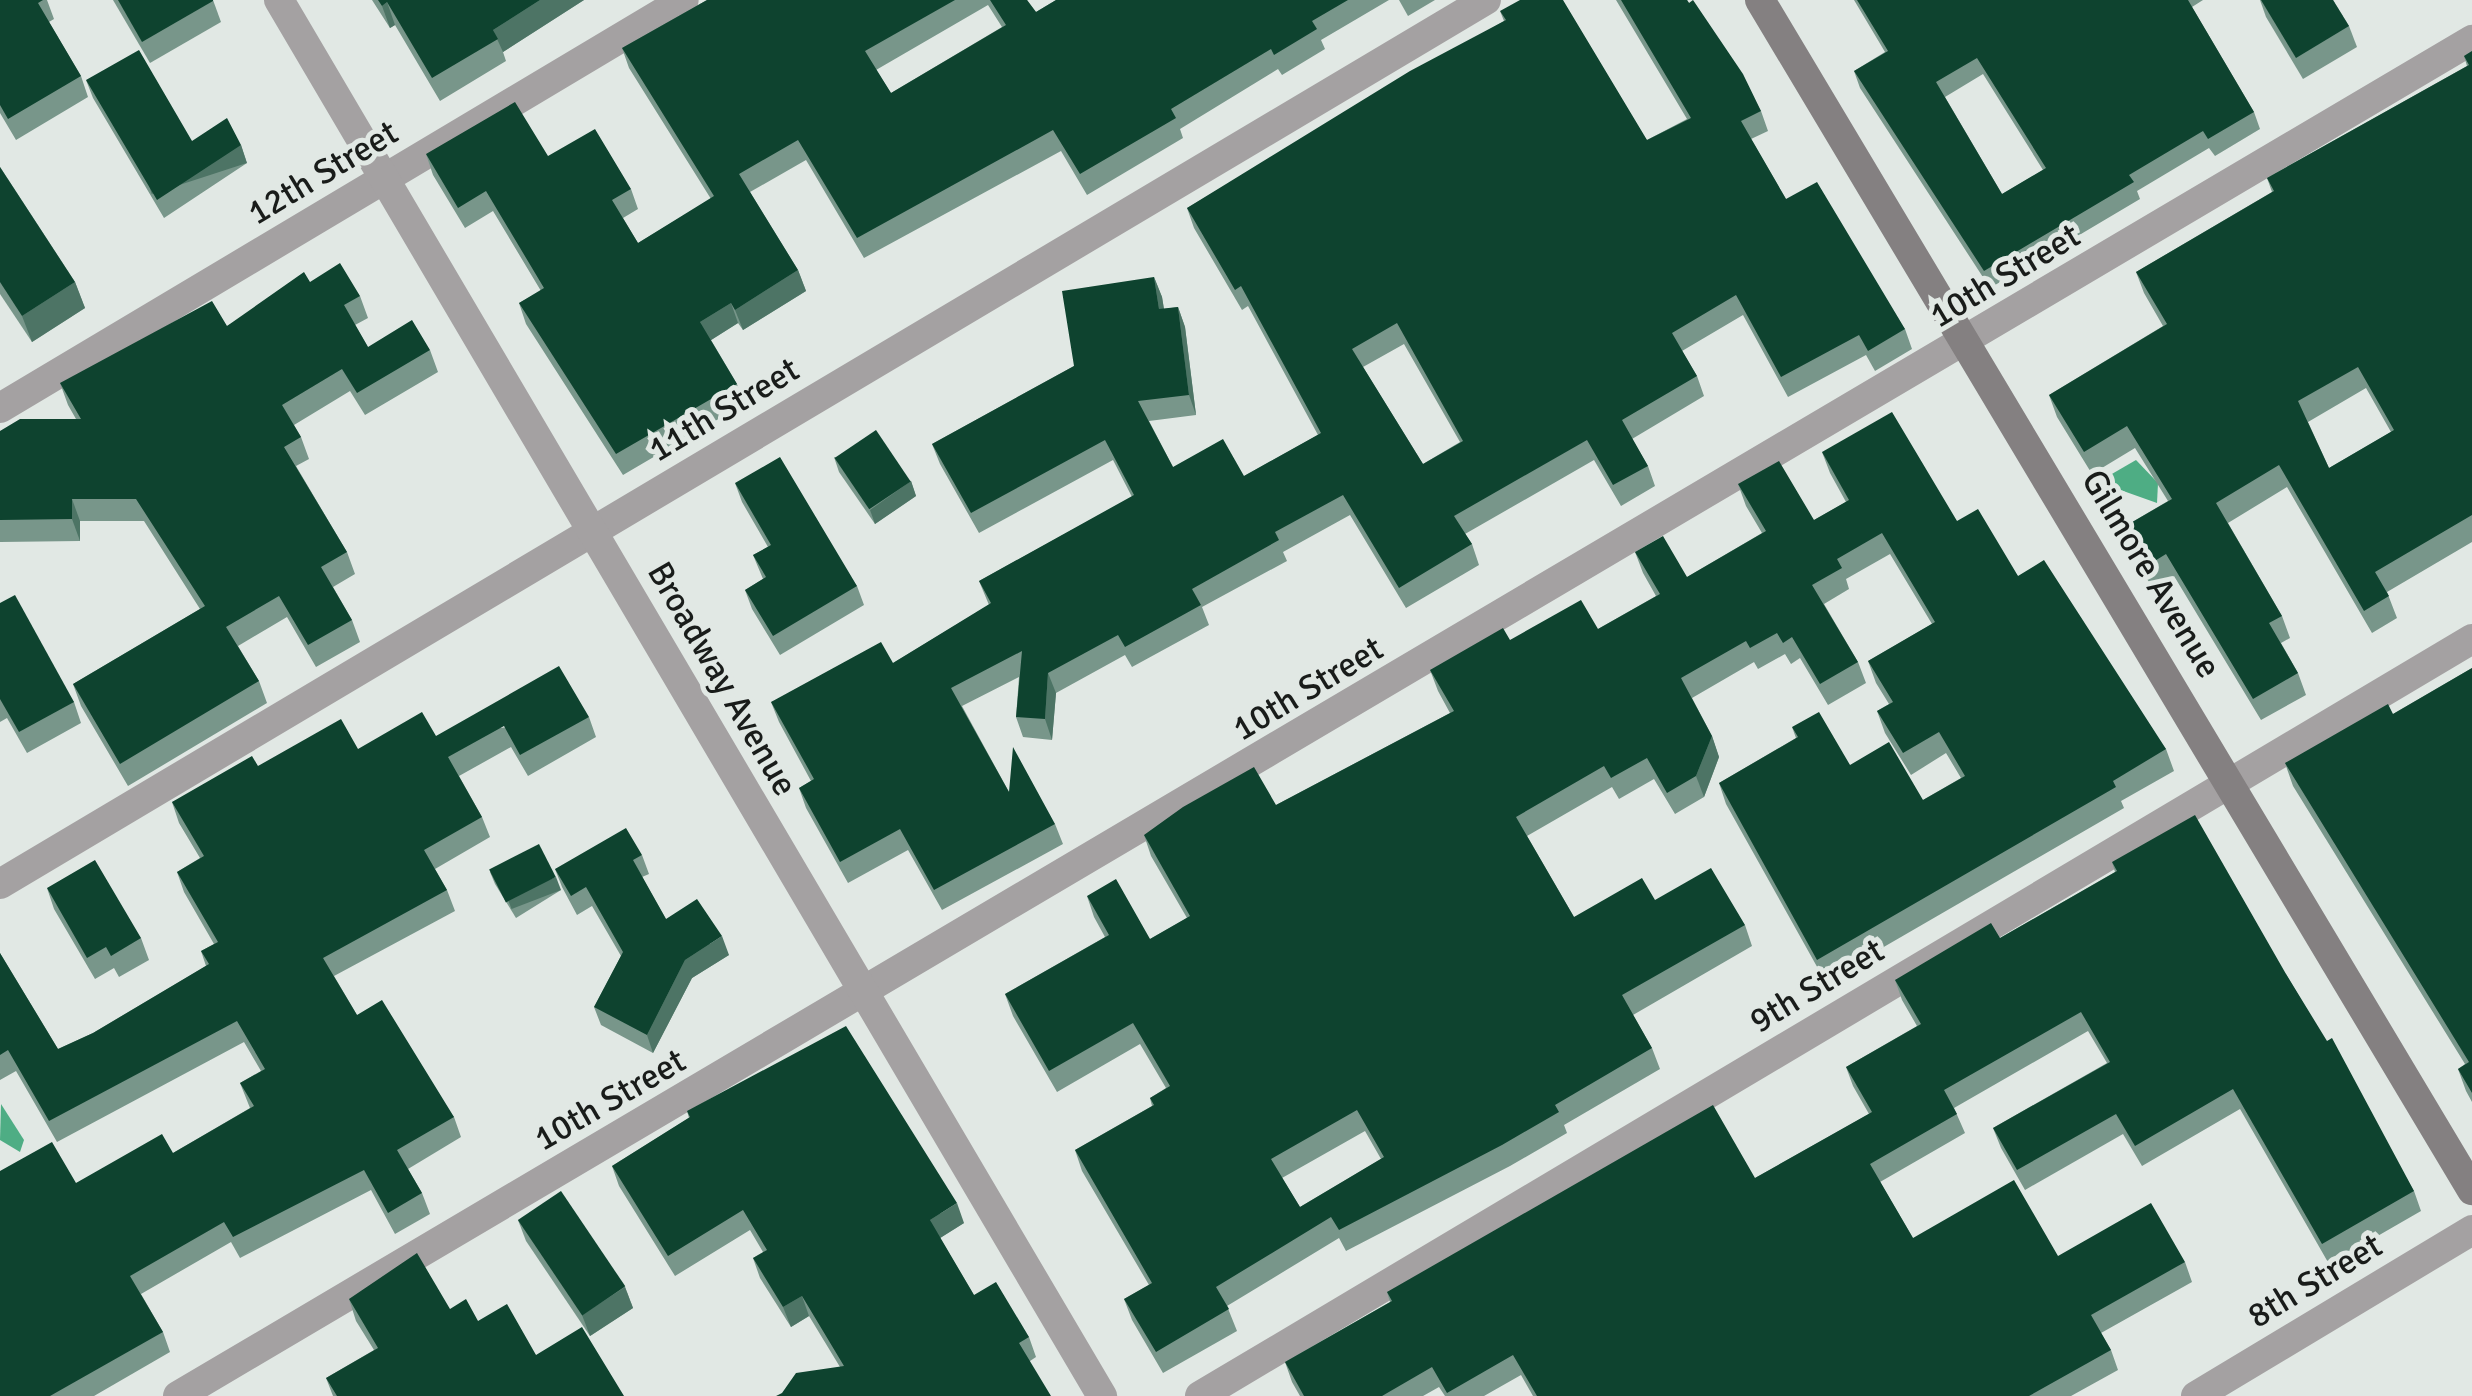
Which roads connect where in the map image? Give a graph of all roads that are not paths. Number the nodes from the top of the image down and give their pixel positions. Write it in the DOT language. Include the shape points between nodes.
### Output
graph roads {
  1 [pos="279,0"];
  2 [pos="684,0"];
  3 [pos="1486,0"];
  4 [pos="1760,0"];
  5 [pos="2472,40"];
  6 [pos="384,180"];
  7 [pos="1966,342"];
  8 [pos="0,408"];
  9 [pos="592,532"];
  10 [pos="2472,639"];
  11 [pos="2232,782"];
  12 [pos="0,884"];
  13 [pos="864,994"];
  14 [pos="2472,1190"];
  15 [pos="2472,1230"];
  16 [pos="178,1396"];
  17 [pos="1102,1396"];
  18 [pos="1200,1396"];
  19 [pos="2196,1396"];
  1 -- 6 [label="street, Broadway Avenue"];
  2 -- 6 [label="street, 12th Street"];
  3 -- 9 [label="street, 11th Street"];
  4 -- 7 [label="main road, Gilmore Avenue"];
  5 -- 7 [label="street, 10th Street"];
  6 -- 8 [label="street, 12th Street"];
  6 -- 9 [label="street, Broadway Avenue"];
  7 -- 11 [label="main road, Gilmore Avenue"];
  7 -- 13 [label="street, 10th Street"];
  9 -- 12 [label="street, 11th Street"];
  9 -- 13 [label="street, Broadway Avenue"];
  10 -- 11 [label="street, 9th Street"];
  11 -- 14 [label="main road, Gilmore Avenue"];
  11 -- 18 [label="street, 9th Street"];
  13 -- 16 [label="street, 10th Street"];
  13 -- 17 [label="street, Broadway Avenue"];
  15 -- 19 [label="street, 8th Street"];
}
